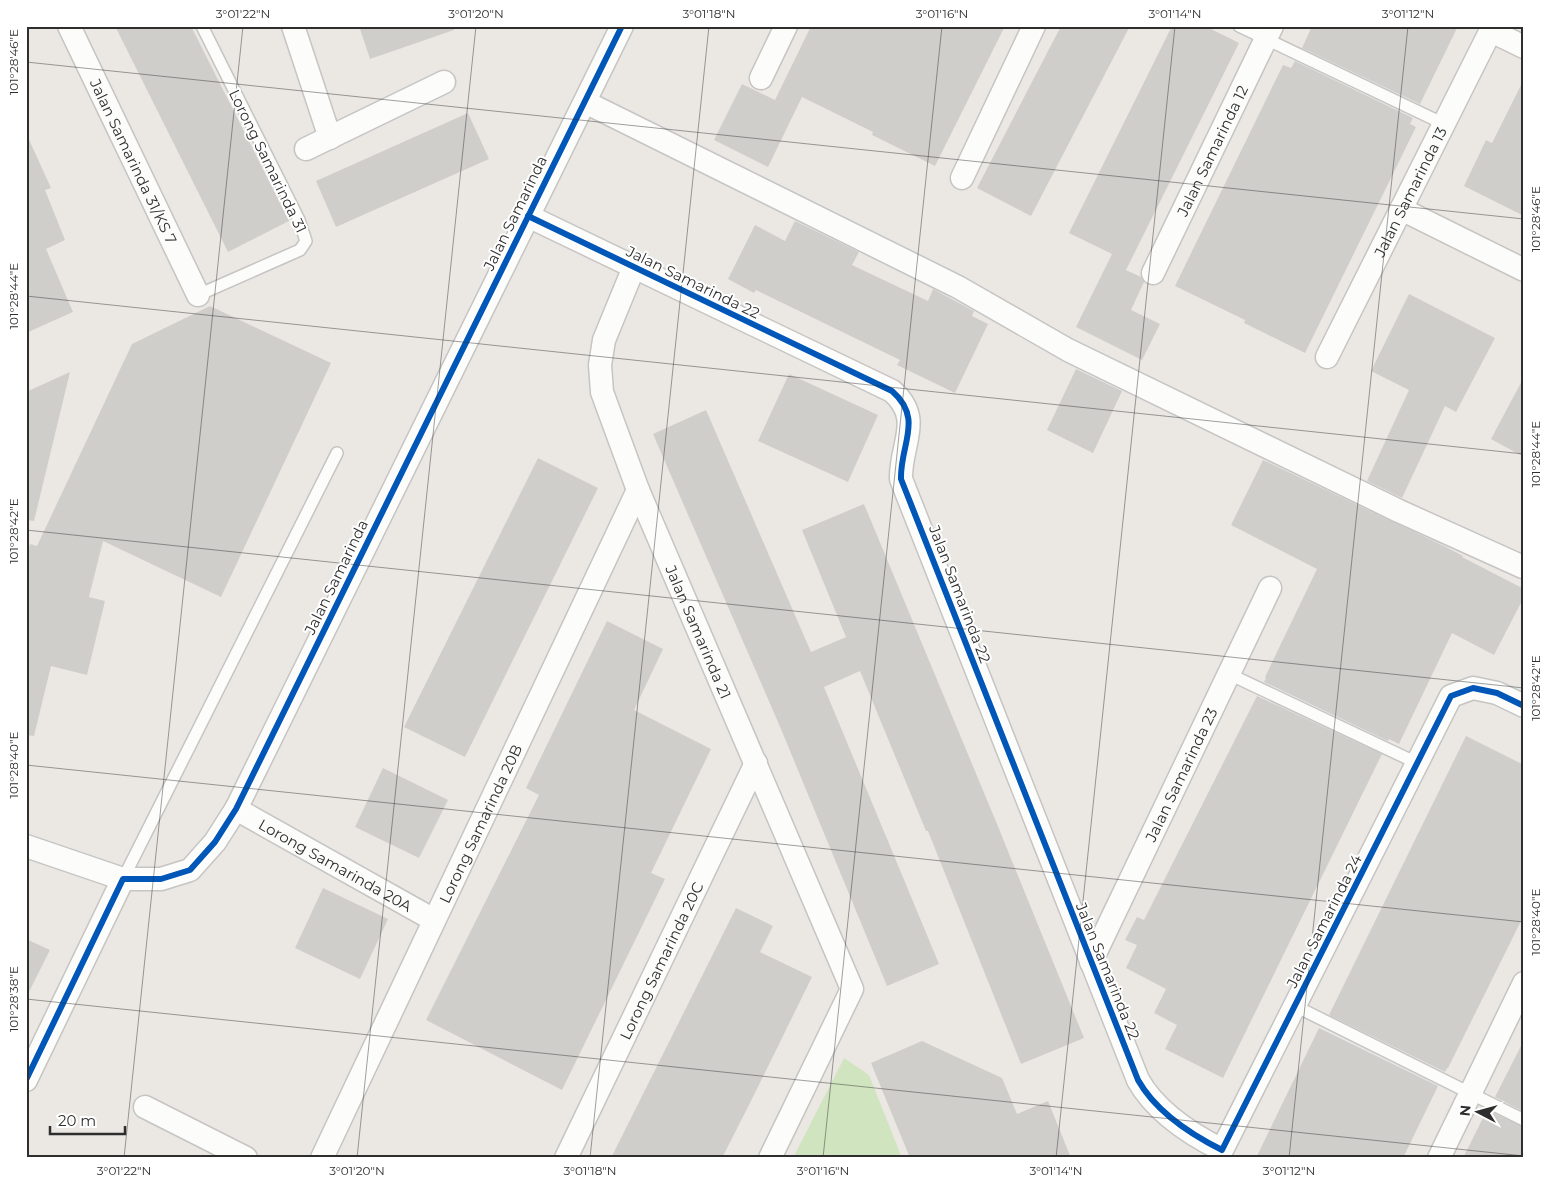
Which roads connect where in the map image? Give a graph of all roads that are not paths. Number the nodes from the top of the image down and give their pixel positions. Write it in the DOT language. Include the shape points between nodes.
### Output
graph roads {
  1 [pos="69,26"];
  2 [pos="202,26"];
  3 [pos="293,26"];
  4 [pos="622,26"];
  5 [pos="786,26"];
  6 [pos="1034,26"];
  7 [pos="1239,26"];
  8 [pos="1492,29"];
  9 [pos="1269,33"];
  10 [pos="1524,47"];
  11 [pos="761,78"];
  12 [pos="444,82"];
  13 [pos="600,109"];
  14 [pos="1444,124"];
  15 [pos="330,138"];
  16 [pos="306,150"];
  17 [pos="962,178"];
  18 [pos="1401,209"];
  19 [pos="528,216"];
  20 [pos="634,267"];
  21 [pos="1524,270"];
  22 [pos="1153,274"];
  23 [pos="198,295"];
  24 [pos="1327,357"];
  25 [pos="337,453"];
  26 [pos="638,490"];
  27 [pos="1523,566"];
  28 [pos="1270,588"];
  29 [pos="1229,674"];
  30 [pos="1524,706"];
  31 [pos="756,763"];
  32 [pos="1418,763"];
  33 [pos="236,808"];
  34 [pos="26,846"];
  35 [pos="123,879"];
  36 [pos="434,920"];
  37 [pos="1091,962"];
  38 [pos="1524,983"];
  39 [pos="1295,1006"];
  40 [pos="26,1080"];
  41 [pos="1470,1094"];
  42 [pos="145,1107"];
  43 [pos="1524,1120"];
  44 [pos="1222,1154"];
  45 [pos="246,1158"];
  46 [pos="322,1158"];
  47 [pos="566,1158"];
  48 [pos="770,1158"];
  49 [pos="1439,1158"];
  1 -- 23 [label="street, Jalan Samarinda 31/KS 7"];
  2 -- 23 [label="lane, Lorong Samarinda 31" via="299,220 306,241 300,250"];
  3 -- 15 [label="street"];
  4 -- 13 [label="street, Jalan Samarinda"];
  5 -- 11 [label="street"];
  6 -- 17 [label="street"];
  7 -- 9 [label="lane"];
  8 -- 10 [label="street"];
  8 -- 14 [label="street, Jalan Samarinda 13"];
  9 -- 14 [label="lane"];
  9 -- 22 [label="street, Jalan Samarinda 12"];
  12 -- 15 [label="street"];
  13 -- 19 [label="street, Jalan Samarinda"];
  13 -- 27 [label="street" via="958,288 1068,350 1399,511"];
  14 -- 18 [label="street, Jalan Samarinda 13"];
  15 -- 16 [label="street"];
  18 -- 21 [label="street"];
  18 -- 24 [label="street, Jalan Samarinda 13"];
  19 -- 20 [label="street, Jalan Samarinda 22"];
  19 -- 33 [label="street, Jalan Samarinda"];
  20 -- 26 [label="street, Jalan Samarinda 21" via="604,340 600,365 602,392"];
  20 -- 37 [label="street, Jalan Samarinda 22" via="892,391 902,400 910,421 901,479"];
  25 -- 35 [label="lane"];
  26 -- 31 [label="street, Jalan Samarinda 21"];
  26 -- 36 [label="street, Lorong Samarinda 20B"];
  28 -- 29 [label="street, Jalan Samarinda 23"];
  29 -- 32 [label="lane"];
  29 -- 37 [label="street, Jalan Samarinda 23"];
  30 -- 32 [label="street, Jalan Samarinda 24" via="1497,693 1473,688 1451,696"];
  31 -- 47 [label="street, Lorong Samarinda 20C"];
  31 -- 48 [label="street, Jalan Samarinda 21" via="852,989"];
  32 -- 39 [label="street, Jalan Samarinda 24"];
  33 -- 35 [label="street, Jalan Samarinda" via="215,842 190,870 161,879"];
  33 -- 36 [label="street, Lorong Samarinda 20A"];
  34 -- 35 [label="street, Jalan Samarinda"];
  35 -- 40 [label="street"];
  36 -- 46 [label="street, Lorong Samarinda 20B"];
  37 -- 44 [label="street, Jalan Samarinda 22" via="1144,1091 1187,1130"];
  38 -- 41 [label="street"];
  39 -- 41 [label="lane"];
  39 -- 44 [label="street, Jalan Samarinda 24"];
  41 -- 43 [label="lane"];
  41 -- 49 [label="street"];
  42 -- 45 [label="street"];
}
